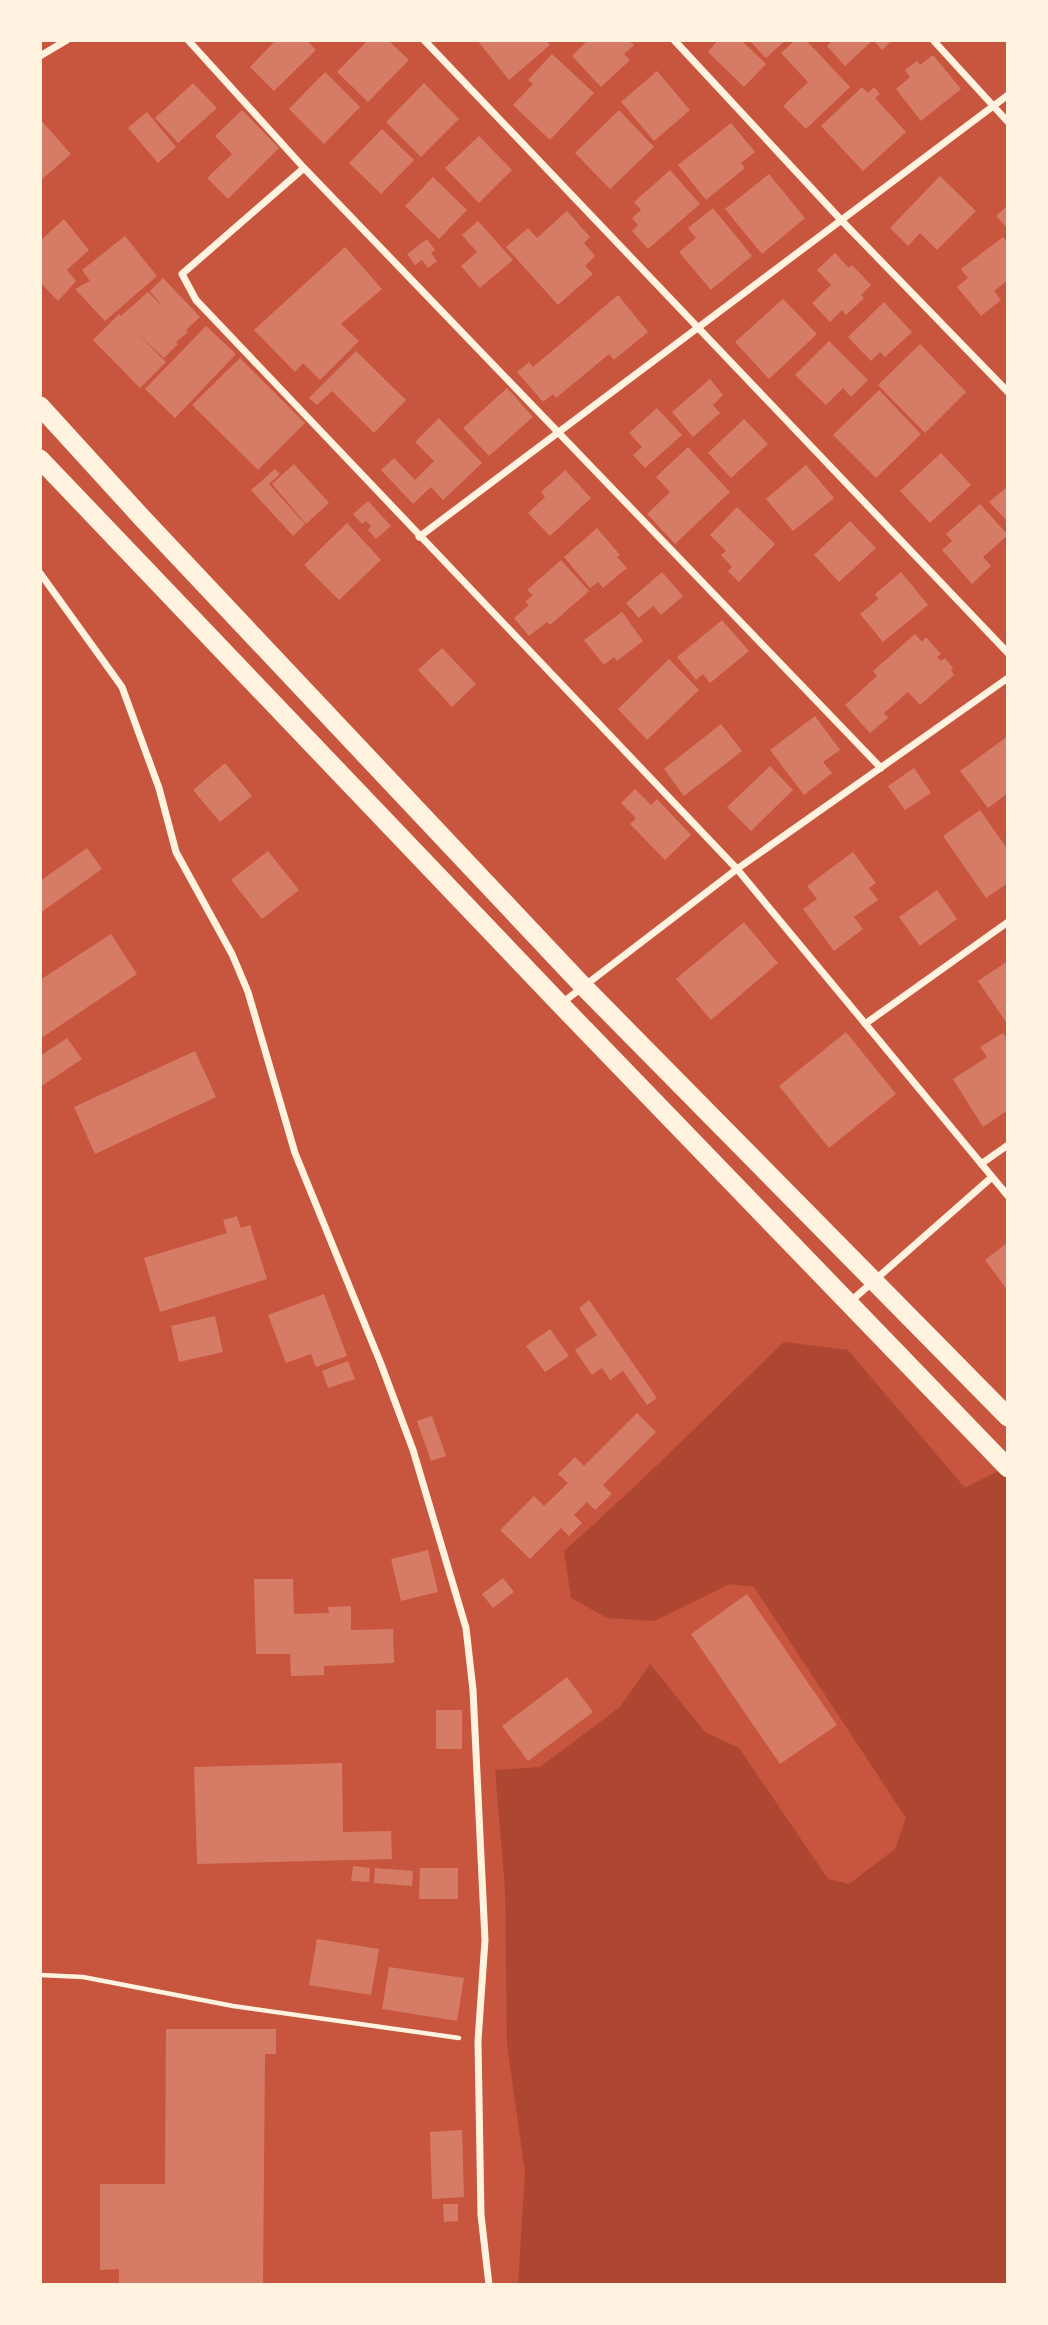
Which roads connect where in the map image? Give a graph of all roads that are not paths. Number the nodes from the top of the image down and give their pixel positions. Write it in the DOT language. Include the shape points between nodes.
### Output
graph roads {
  1 [pos="67,40"];
  2 [pos="188,40"];
  3 [pos="424,40"];
  4 [pos="674,40"];
  5 [pos="933,40"];
  6 [pos="40,56"];
  7 [pos="1008,95"];
  8 [pos="992,107"];
  9 [pos="1008,122"];
  10 [pos="304,168"];
  11 [pos="842,221"];
  12 [pos="699,328"];
  13 [pos="1008,392"];
  14 [pos="40,406"];
  15 [pos="559,433"];
  16 [pos="40,458"];
  17 [pos="419,537"];
  18 [pos="40,573"];
  19 [pos="1008,653"];
  20 [pos="1008,678"];
  21 [pos="881,768"];
  22 [pos="737,870"];
  23 [pos="1008,922"];
  24 [pos="583,985"];
  25 [pos="560,1004"];
  26 [pos="865,1024"];
  27 [pos="1008,1145"];
  28 [pos="981,1164"];
  29 [pos="992,1177"];
  30 [pos="1008,1196"];
  31 [pos="875,1282"];
  32 [pos="848,1303"];
  33 [pos="1008,1417"];
  34 [pos="1008,1468"];
  35 [pos="489,2285"];
  1 -- 6 [label="street"];
  2 -- 10 [label="street"];
  3 -- 12 [label="street"];
  4 -- 11 [label="street"];
  5 -- 8 [label="street"];
  7 -- 8 [label="street"];
  8 -- 9 [label="street"];
  8 -- 11 [label="street"];
  10 -- 15 [label="street"];
  10 -- 17 [label="street" via="182,274 196,300"];
  11 -- 12 [label="street"];
  11 -- 13 [label="street"];
  12 -- 15 [label="street"];
  12 -- 19 [label="street"];
  14 -- 24 [label="highway"];
  15 -- 17 [label="street"];
  15 -- 21 [label="street"];
  16 -- 25 [label="highway"];
  17 -- 22 [label="street"];
  18 -- 35 [label="street" via="122,687 159,788 176,852 248,992 295,1153 413,1450 466,1628 485,1940 478,2041 481,2215"];
  20 -- 21 [label="street"];
  21 -- 22 [label="street"];
  22 -- 24 [label="street"];
  22 -- 26 [label="street"];
  23 -- 26 [label="street"];
  24 -- 25 [label="street"];
  24 -- 31 [label="highway"];
  25 -- 32 [label="highway"];
  26 -- 28 [label="street"];
  27 -- 28 [label="street"];
  28 -- 29 [label="street"];
  29 -- 30 [label="street"];
  29 -- 31 [label="street"];
  31 -- 32 [label="street"];
  31 -- 33 [label="highway"];
  32 -- 34 [label="highway"];
}
